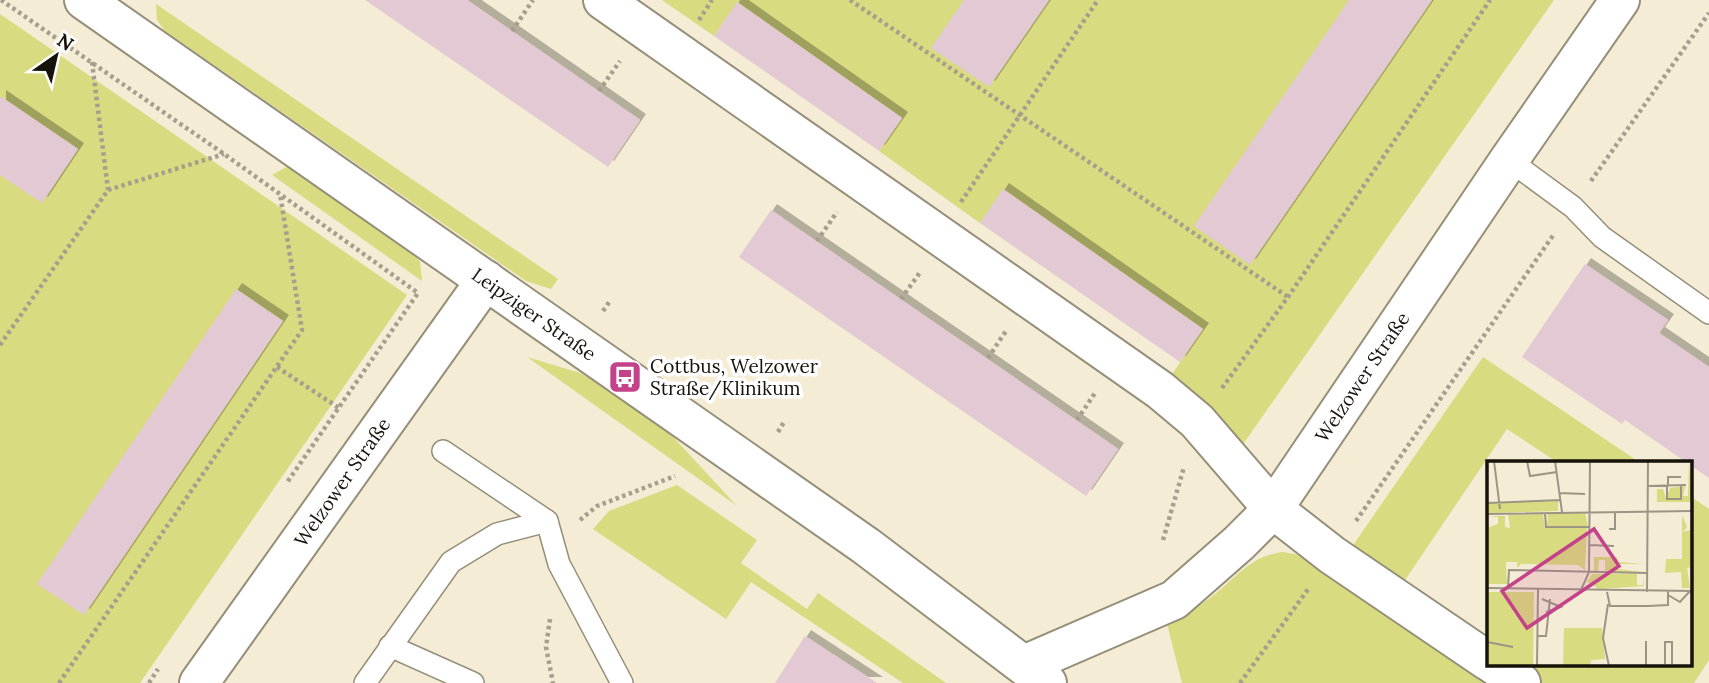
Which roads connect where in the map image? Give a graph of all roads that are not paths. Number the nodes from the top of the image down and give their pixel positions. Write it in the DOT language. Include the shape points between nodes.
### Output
graph roads {
  1 [pos="603,0"];
  2 [pos="1620,0"];
  3 [pos="102,5"];
  4 [pos="1509,160"];
  5 [pos="486,281"];
  6 [pos="1709,313"];
  7 [pos="443,451"];
  8 [pos="1273,509"];
  9 [pos="547,521"];
  10 [pos="390,646"];
  11 [pos="1487,659"];
  12 [pos="1496,666"];
  13 [pos="1035,674"];
  14 [pos="199,683"];
  15 [pos="365,683"];
  16 [pos="473,683"];
  17 [pos="622,683"];
  18 [pos="1521,683"];
  1 -- 8 [label="street" via="932,249 1160,390 1197,421"];
  2 -- 4 [label="street, Welzower Straße"];
  3 -- 5 [label="street, Leipziger Straße"];
  4 -- 6 [label="lane" via="1573,207 1602,237"];
  4 -- 8 [label="street, Welzower Straße"];
  5 -- 13 [label="street, Leipziger Straße" via="866,546"];
  5 -- 14 [label="street, Welzower Straße"];
  7 -- 9 [label="lane"];
  8 -- 11 [label="street" via="1332,555"];
  8 -- 13 [label="street, Welzower Straße" via="1174,600"];
  9 -- 10 [label="lane" via="496,534 451,562"];
  9 -- 17 [label="lane" via="559,564"];
  10 -- 15 [label="lane"];
  10 -- 16 [label="lane"];
  12 -- 18 [label="street"];
}
